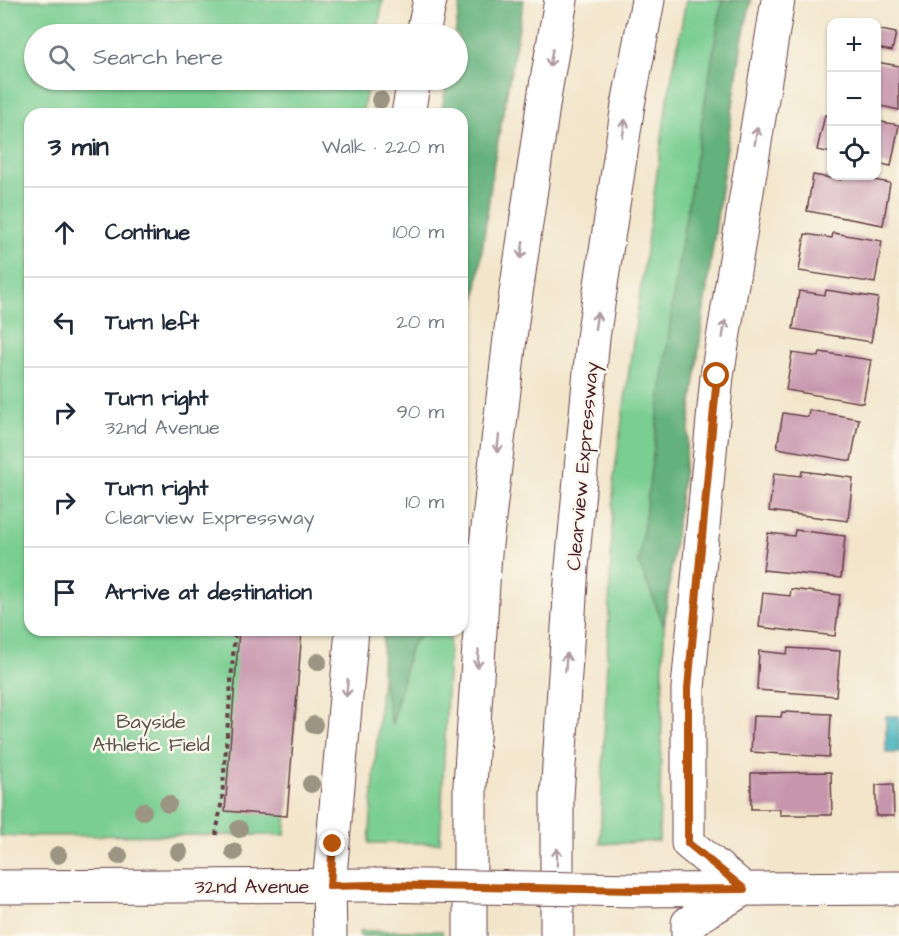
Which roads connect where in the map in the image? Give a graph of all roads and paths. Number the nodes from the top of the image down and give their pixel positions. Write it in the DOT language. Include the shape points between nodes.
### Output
graph roads {
  1 [pos="430,0"];
  2 [pos="561,0"];
  3 [pos="648,0"];
  4 [pos="777,0"];
  5 [pos="425,24"];
  6 [pos="412,90"];
  7 [pos="409,108"];
  8 [pos="236,636"];
  9 [pos="351,636"];
  10 [pos="216,836"];
  11 [pos="330,886"];
  12 [pos="0,887"];
  13 [pos="899,888"];
  14 [pos="744,889"];
  15 [pos="330,936"];
  16 [pos="470,936"];
  17 [pos="557,936"];
  18 [pos="688,936"];
  1 -- 5 [label="main road"];
  2 -- 16 [label="main road, one-way" via="512,321 485,553 470,785"];
  17 -- 3 [label="main road, Clearview Expressway, one-way" via="557,796 593,338"];
  14 -- 4 [label="main road, one-way" via="688,843 688,688 717,376"];
  6 -- 7 [label="main road"];
  8 -- 10 [label="path"];
  9 -- 11 [label="main road, one-way"];
  11 -- 12 [label="main road, 32nd Avenue"];
  11 -- 14 [label="main road, 32nd Avenue, bridge"];
  11 -- 15 [label="main road"];
  13 -- 14 [label="main road, 32nd Avenue"];
  14 -- 18 [label="main road" via="688,923"];
}
